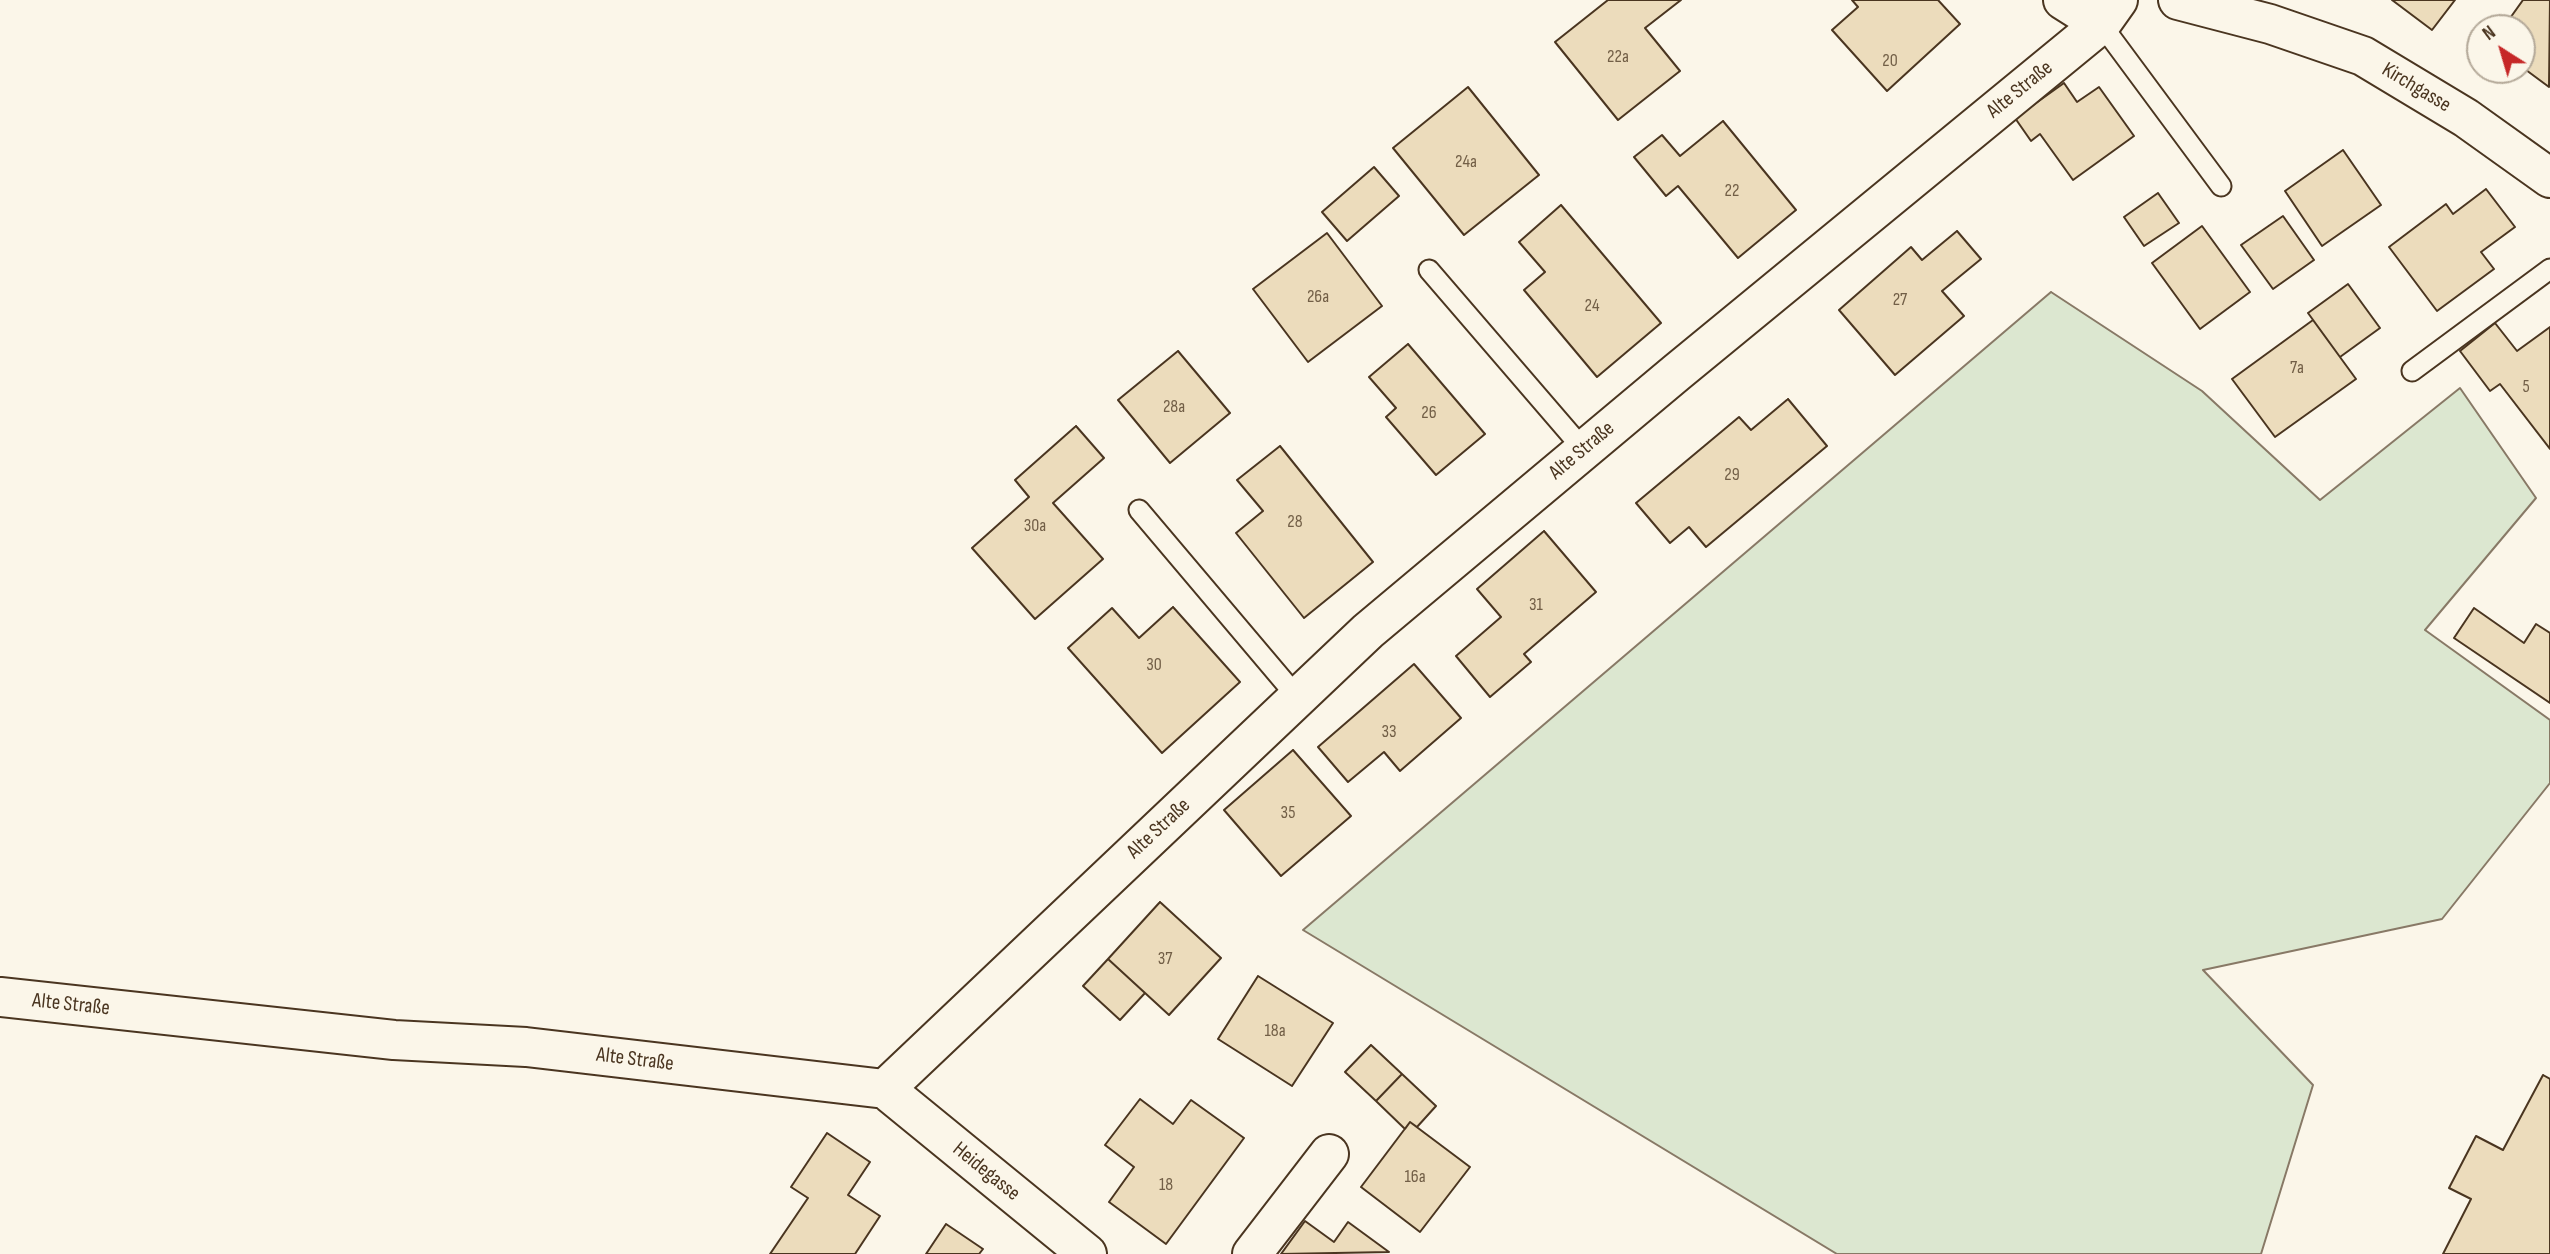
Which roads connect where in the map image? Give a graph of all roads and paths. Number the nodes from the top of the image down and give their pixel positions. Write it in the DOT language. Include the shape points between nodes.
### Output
graph roads {
  1 [pos="2063,0"];
  2 [pos="2178,0"];
  3 [pos="2109,12"];
  4 [pos="2550,178"];
  5 [pos="2221,186"];
  6 [pos="2550,269"];
  7 [pos="1429,270"];
  8 [pos="2412,371"];
  9 [pos="1584,450"];
  10 [pos="1139,510"];
  11 [pos="1298,698"];
  12 [pos="0,997"];
  13 [pos="885,1089"];
  14 [pos="1329,1154"];
  15 [pos="1087,1254"];
  16 [pos="1252,1254"];
  1 -- 3 [label="street"];
  2 -- 4 [label="street, Kirchgasse" via="2270,24 2363,56 2466,118"];
  3 -- 5 [label="lane"];
  3 -- 9 [label="street, Alte Straße"];
  6 -- 8 [label="lane"];
  7 -- 9 [label="lane"];
  9 -- 11 [label="street, Alte Straße" via="1368,631"];
  10 -- 11 [label="lane"];
  11 -- 13 [label="street, Alte Straße"];
  12 -- 13 [label="street, Alte Straße" via="394,1040 526,1047"];
  13 -- 15 [label="street, Heidegasse"];
  14 -- 16 [label="street"];
}
